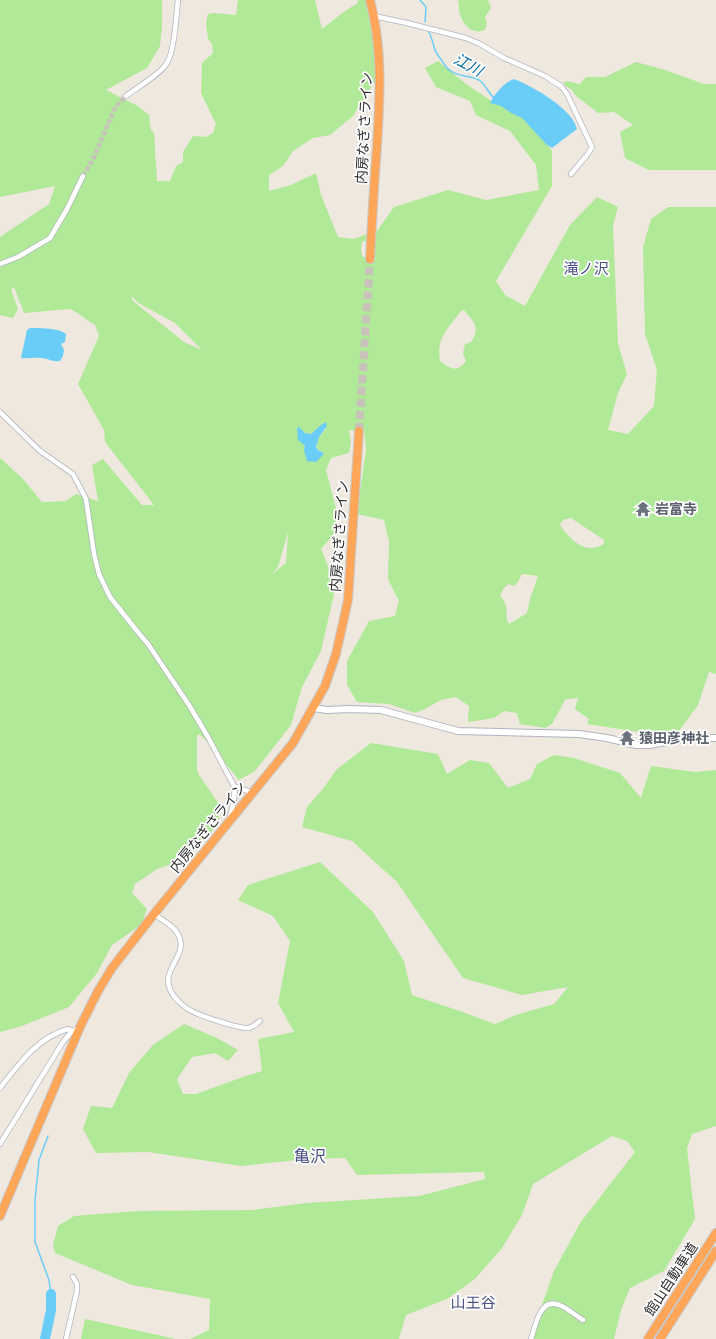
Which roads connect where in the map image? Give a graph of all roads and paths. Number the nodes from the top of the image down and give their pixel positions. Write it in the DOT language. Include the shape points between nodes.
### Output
graph roads {
  1 [pos="178,0"];
  2 [pos="370,0"];
  3 [pos="374,16"];
  4 [pos="126,96"];
  5 [pos="571,174"];
  6 [pos="83,176"];
  7 [pos="370,259"];
  8 [pos="0,264"];
  9 [pos="0,412"];
  10 [pos="359,431"];
  11 [pos="313,708"];
  12 [pos="716,738"];
  13 [pos="234,786"];
  14 [pos="253,793"];
  15 [pos="227,824"];
  16 [pos="154,914"];
  17 [pos="260,1021"];
  18 [pos="80,1027"];
  19 [pos="72,1031"];
  20 [pos="0,1088"];
  21 [pos="0,1144"];
  22 [pos="0,1216"];
  23 [pos="716,1233"];
  24 [pos="716,1251"];
  25 [pos="73,1277"];
  26 [pos="583,1320"];
  27 [pos="66,1339"];
  28 [pos="531,1339"];
  29 [pos="648,1339"];
  30 [pos="660,1339"];
  1 -- 4 [label="street" via="172,45 166,64"];
  2 -- 3 [label="highway, 内房なぎさライン"];
  3 -- 5 [label="street" via="466,38 561,86 592,147"];
  3 -- 7 [label="highway, 内房なぎさライン" via="381,80"];
  6 -- 8 [label="street" via="50,238 18,257"];
  9 -- 13 [label="street" via="40,451 73,474 86,499 94,554 99,574 110,597 148,644 189,705"];
  10 -- 11 [label="highway, 内房なぎさライン" via="348,600 336,654 325,686"];
  11 -- 12 [label="street" via="381,710 458,731 579,734 636,745 687,738"];
  11 -- 14 [label="highway, 内房なぎさライン" via="293,744"];
  13 -- 14 [label="street"];
  13 -- 15 [label="street"];
  14 -- 15 [label="highway, 内房なぎさライン"];
  15 -- 16 [label="highway, 内房なぎさライン"];
  16 -- 17 [label="street" via="174,929 181,940 168,980 169,987 180,1003 189,1010 232,1026 248,1028"];
  16 -- 18 [label="highway, 内房なぎさライン" via="112,968"];
  18 -- 19 [label="street"];
  18 -- 22 [label="highway, 内房なぎさライン"];
  19 -- 20 [label="street" via="59,1031 27,1054"];
  19 -- 21 [label="street" via="51,1060"];
  23 -- 29 [label="highway, 館山自動車道"];
  24 -- 30 [label="highway, 館山自動車道"];
  25 -- 27 [label="street" via="77,1291"];
  26 -- 28 [label="street" via="553,1304 542,1310"];
}
